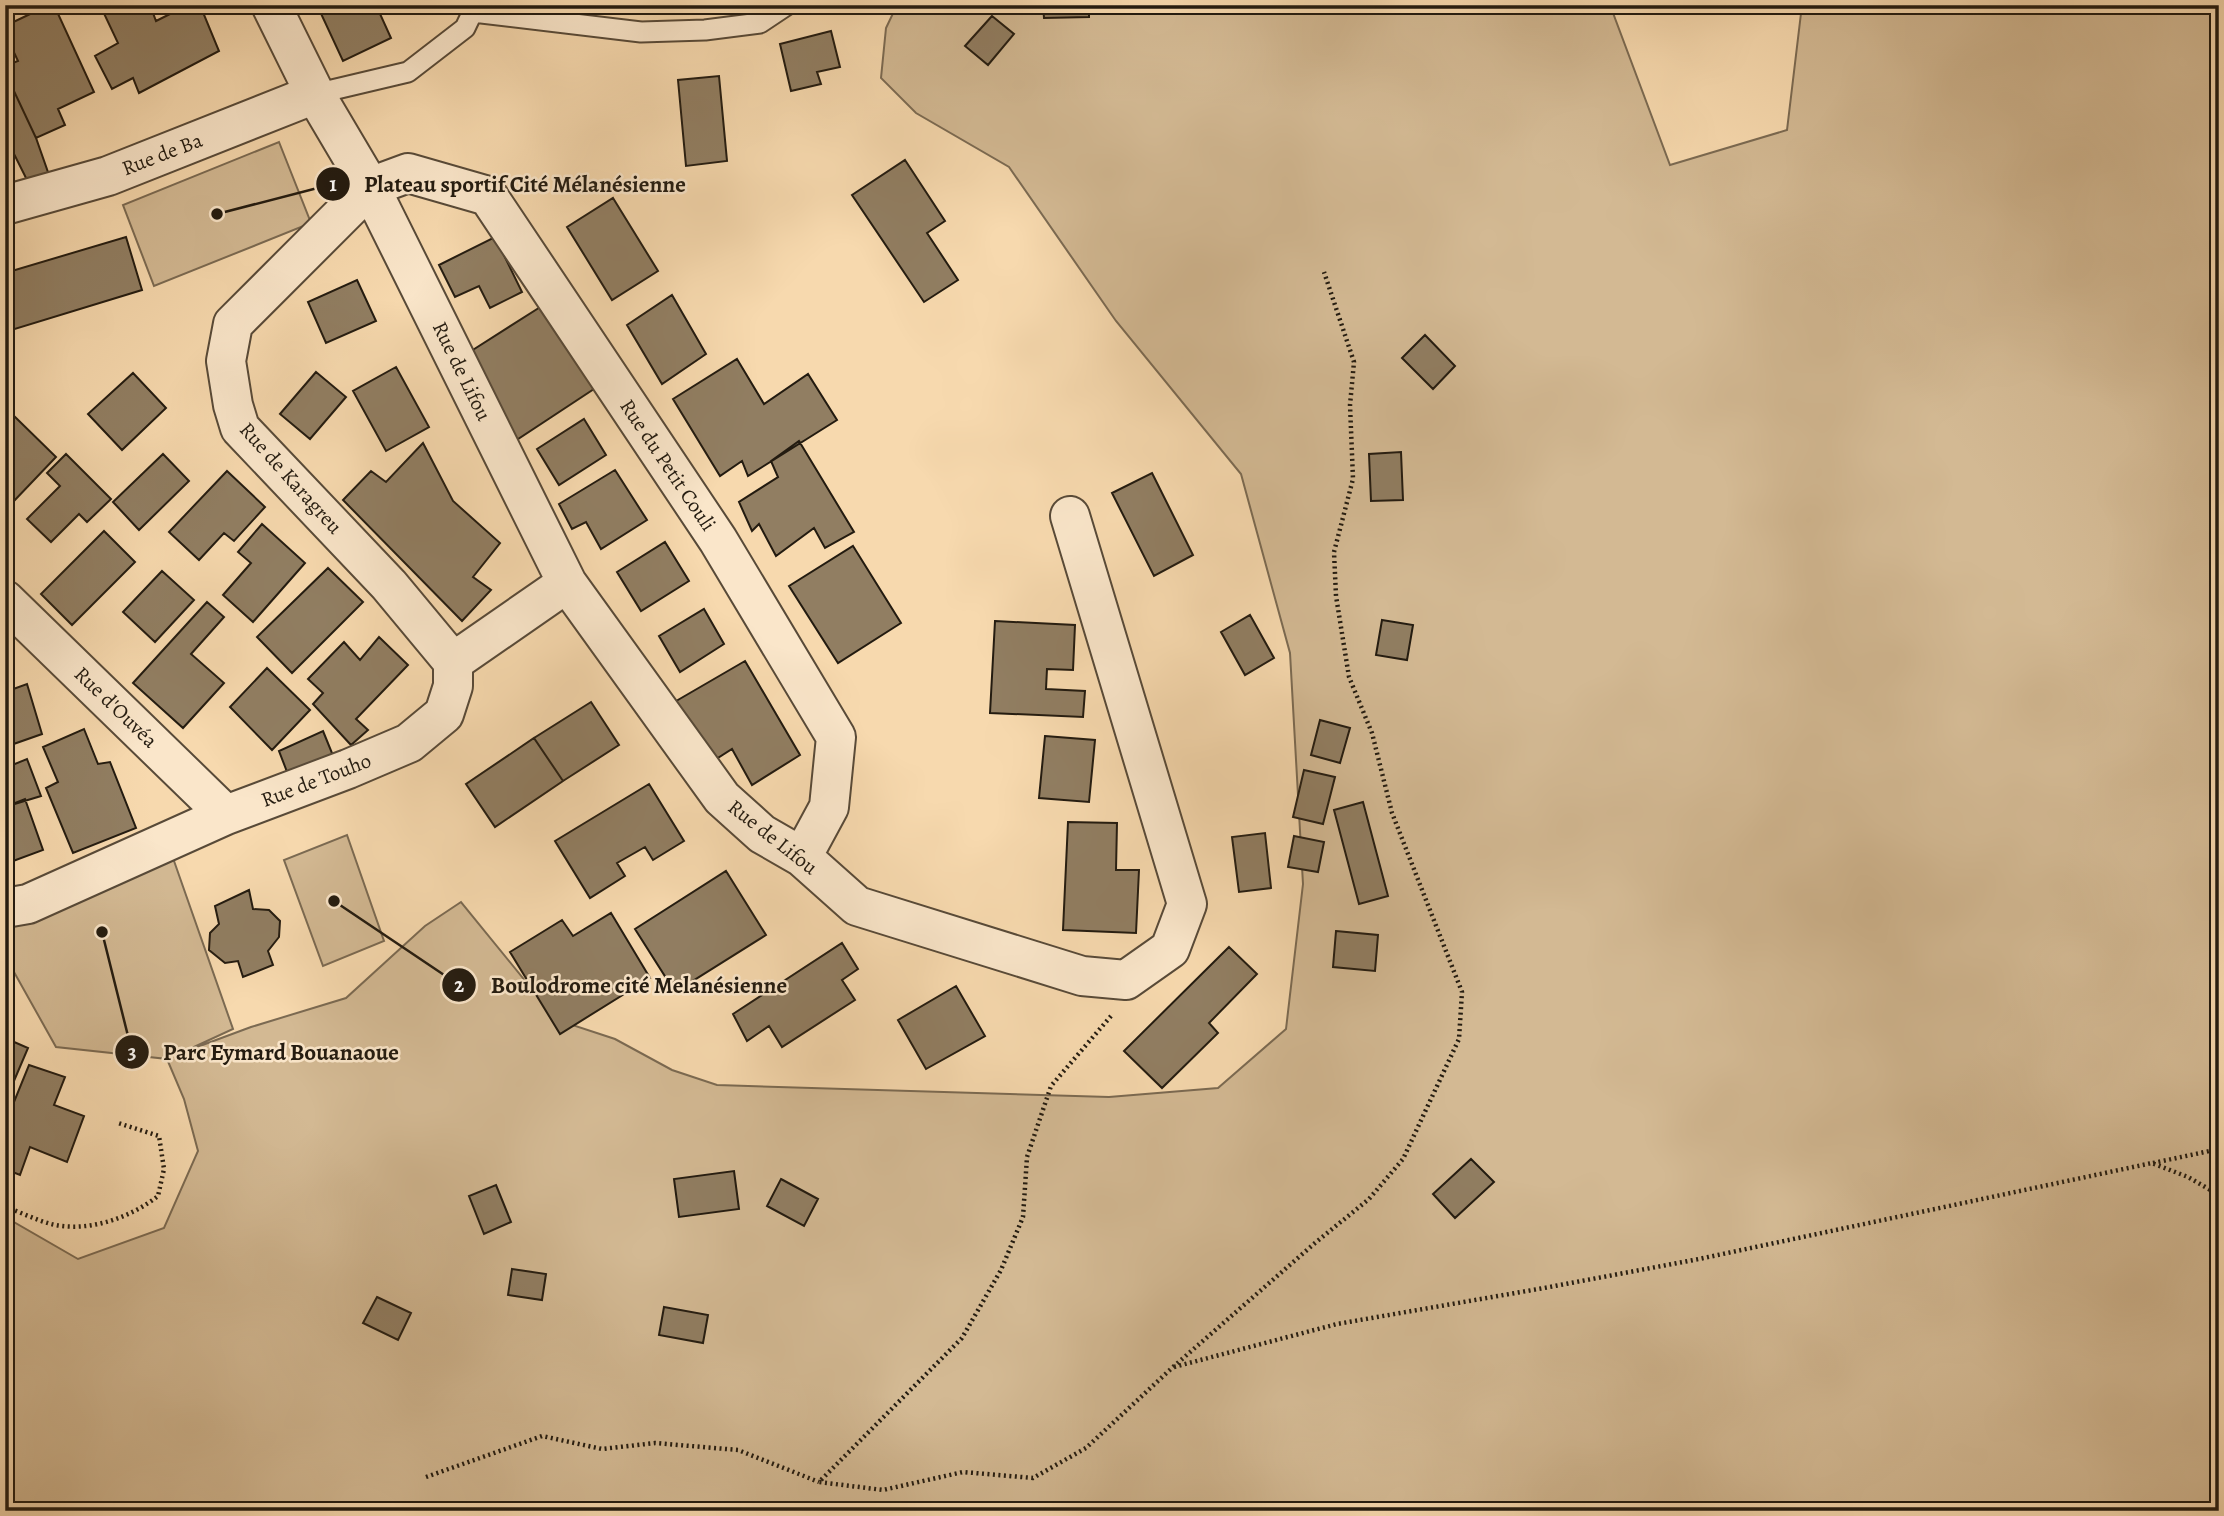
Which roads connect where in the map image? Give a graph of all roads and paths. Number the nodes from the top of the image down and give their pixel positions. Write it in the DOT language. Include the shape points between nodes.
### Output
graph roads {
  1 [pos="271,5"];
  2 [pos="787,5"];
  3 [pos="475,8"];
  4 [pos="315,94"];
  5 [pos="370,187"];
  6 [pos="5,205"];
  7 [pos="1324,272"];
  8 [pos="1070,516"];
  9 [pos="567,583"];
  10 [pos="5,600"];
  11 [pos="453,662"];
  12 [pos="226,815"];
  13 [pos="802,857"];
  14 [pos="5,908"];
  15 [pos="1126,979"];
  16 [pos="118,1123"];
  17 [pos="2219,1149"];
  18 [pos="2152,1163"];
  19 [pos="2219,1195"];
  20 [pos="5,1207"];
  21 [pos="1173,1367"];
  22 [pos="426,1477"];
  23 [pos="819,1482"];
  1 -- 4 [label="street, Rue de Lifou"];
  2 -- 3 [label="lane" via="760,23 641,32"];
  3 -- 4 [label="lane" via="465,28 408,72"];
  4 -- 5 [label="street, Rue de Lifou"];
  4 -- 6 [label="street, Rue de Ba" via="108,176"];
  5 -- 9 [label="street, Rue de Lifou"];
  5 -- 11 [label="street, Rue de Karagreu" via="233,324 226,361 233,405 240,428 389,585"];
  5 -- 13 [label="street, Rue du Petit Couli" via="408,173 488,195 718,540 836,737 829,807"];
  7 -- 21 [label="path" via="1354,362 1350,405 1353,479 1334,552 1349,677 1372,733 1392,813 1462,992 1459,1039 1403,1158 1369,1199"];
  8 -- 15 [label="street" via="1187,904 1170,949"];
  9 -- 11 [label="street"];
  9 -- 13 [label="street, Rue de Lifou" via="722,798 762,834"];
  10 -- 12 [label="street, Rue d'Ouvéa"];
  11 -- 12 [label="street, Rue de Touho" via="453,686 444,714 409,743"];
  12 -- 14 [label="street, Rue de Touho" via="28,905"];
  13 -- 15 [label="street, Rue de Lifou" via="857,906 1082,976"];
  15 -- 23 [label="path" via="1110,1018 1051,1087 1027,1157 1023,1217 1001,1270 962,1338"];
  16 -- 20 [label="path" via="159,1136 164,1169 158,1196 142,1208 94,1226 53,1224"];
  17 -- 18 [label="path"];
  18 -- 19 [label="path"];
  18 -- 21 [label="path" via="1699,1259 1337,1324"];
  21 -- 23 [label="path" via="1086,1448 1033,1478 963,1472 883,1490"];
  22 -- 23 [label="path" via="542,1436 602,1449 655,1443 738,1450"];
}
